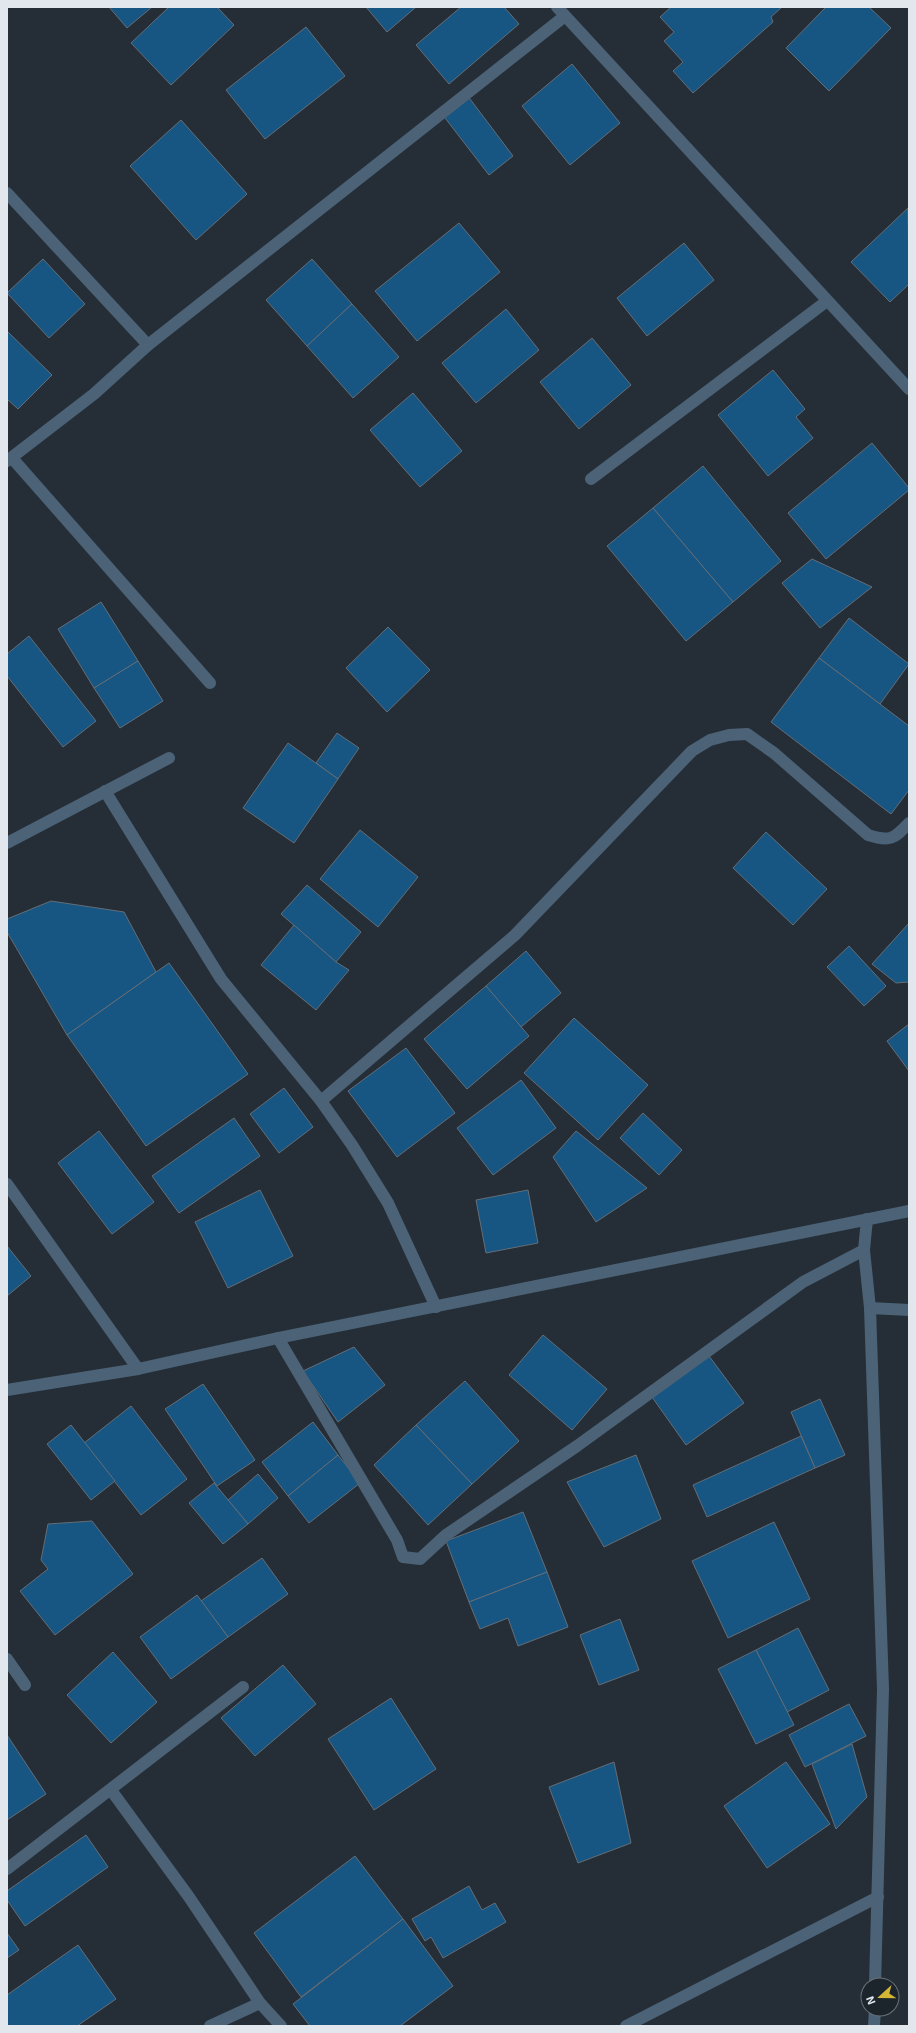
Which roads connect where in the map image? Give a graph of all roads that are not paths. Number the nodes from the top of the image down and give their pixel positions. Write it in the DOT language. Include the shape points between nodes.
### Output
graph roads {
  1 [pos="561,12"];
  2 [pos="7,193"];
  3 [pos="827,301"];
  4 [pos="148,345"];
  5 [pos="909,389"];
  6 [pos="9,460"];
  7 [pos="591,479"];
  8 [pos="210,682"];
  9 [pos="169,758"];
  10 [pos="105,791"];
  11 [pos="909,823"];
  12 [pos="7,843"];
  13 [pos="321,1101"];
  14 [pos="7,1184"];
  15 [pos="909,1211"];
  16 [pos="867,1219"];
  17 [pos="864,1250"];
  18 [pos="436,1308"];
  19 [pos="870,1308"];
  20 [pos="909,1310"];
  21 [pos="278,1338"];
  22 [pos="138,1369"];
  23 [pos="7,1390"];
  24 [pos="7,1660"];
  25 [pos="25,1685"];
  26 [pos="243,1687"];
  27 [pos="111,1790"];
  28 [pos="7,1869"];
  29 [pos="878,1897"];
  30 [pos="875,1977"];
  31 [pos="260,2003"];
  32 [pos="210,2026"];
  33 [pos="281,2026"];
  34 [pos="626,2026"];
  1 -- 3 [label="street"];
  1 -- 4 [label="street"];
  2 -- 4 [label="street"];
  3 -- 5 [label="street"];
  3 -- 7 [label="street"];
  4 -- 6 [label="street" via="94,394"];
  6 -- 8 [label="street"];
  9 -- 10 [label="street"];
  10 -- 12 [label="street"];
  10 -- 13 [label="street" via="221,979"];
  11 -- 13 [label="street" via="896,837 883,840 868,835 747,734 710,740 692,751 515,935"];
  13 -- 18 [label="street" via="388,1203"];
  14 -- 22 [label="street"];
  15 -- 16 [label="street"];
  16 -- 17 [label="street"];
  16 -- 18 [label="street"];
  17 -- 19 [label="street"];
  17 -- 21 [label="street" via="803,1282 577,1446 446,1535 420,1559 403,1557 397,1540"];
  18 -- 21 [label="street"];
  19 -- 20 [label="street"];
  19 -- 29 [label="street" via="883,1689"];
  21 -- 22 [label="street"];
  22 -- 23 [label="street"];
  24 -- 25 [label="street"];
  26 -- 27 [label="street"];
  27 -- 28 [label="street"];
  27 -- 31 [label="street" via="189,1897"];
  29 -- 30 [label="street"];
  29 -- 34 [label="street"];
  31 -- 32 [label="street"];
  31 -- 33 [label="street"];
}
